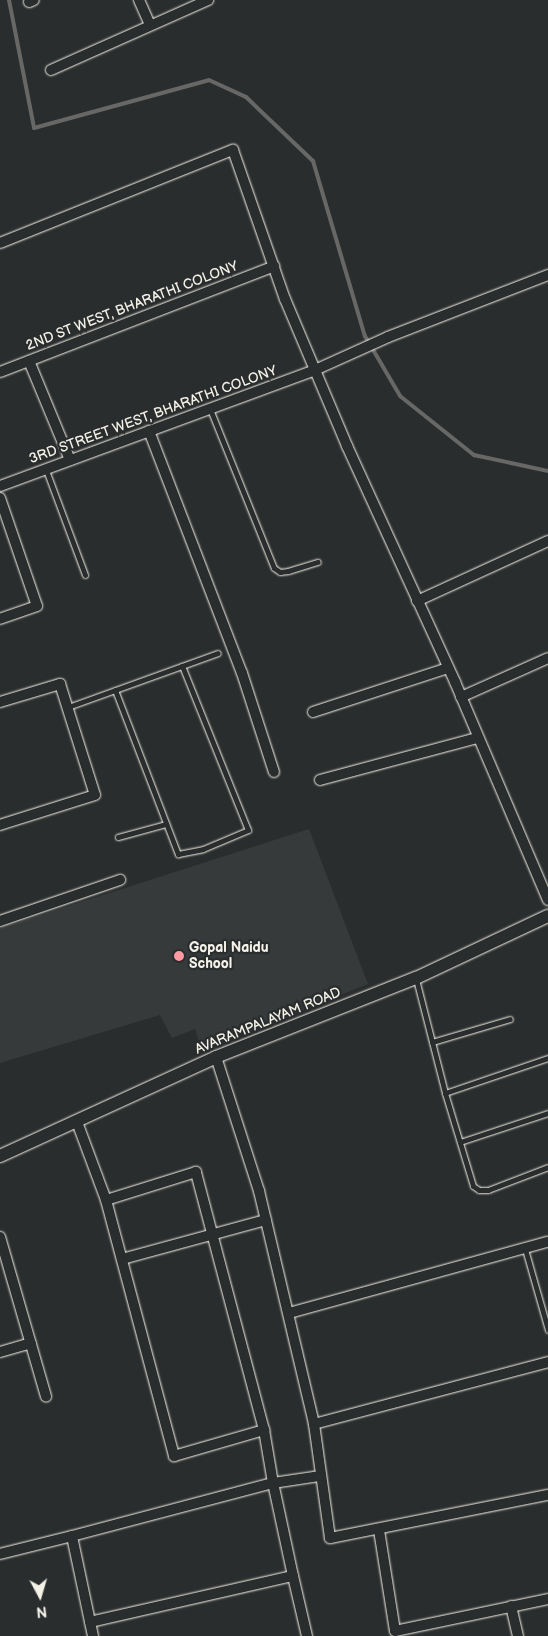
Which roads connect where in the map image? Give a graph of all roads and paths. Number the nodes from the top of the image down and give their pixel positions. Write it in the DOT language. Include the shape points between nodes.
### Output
graph roads {
  1 [pos="139,0"];
  2 [pos="208,0"];
  3 [pos="150,25"];
  4 [pos="51,70"];
  5 [pos="0,244"];
  6 [pos="274,266"];
  7 [pos="548,275"];
  8 [pos="29,361"];
  9 [pos="315,370"];
  10 [pos="0,372"];
  11 [pos="210,409"];
  12 [pos="149,431"];
  13 [pos="70,460"];
  14 [pos="46,469"];
  15 [pos="0,486"];
  16 [pos="0,498"];
  17 [pos="548,541"];
  18 [pos="318,562"];
  19 [pos="85,575"];
  20 [pos="417,601"];
  21 [pos="0,619"];
  22 [pos="218,653"];
  23 [pos="548,658"];
  24 [pos="182,666"];
  25 [pos="448,668"];
  26 [pos="115,690"];
  27 [pos="460,697"];
  28 [pos="0,702"];
  29 [pos="67,707"];
  30 [pos="313,712"];
  31 [pos="477,738"];
  32 [pos="274,772"];
  33 [pos="320,780"];
  34 [pos="166,824"];
  35 [pos="0,825"];
  36 [pos="118,837"];
  37 [pos="120,880"];
  38 [pos="548,900"];
  39 [pos="548,916"];
  40 [pos="0,921"];
  41 [pos="416,978"];
  42 [pos="510,1019"];
  43 [pos="432,1042"];
  44 [pos="216,1057"];
  45 [pos="548,1058"];
  46 [pos="445,1093"];
  47 [pos="548,1113"];
  48 [pos="77,1122"];
  49 [pos="460,1142"];
  50 [pos="0,1156"];
  51 [pos="548,1167"];
  52 [pos="106,1200"];
  53 [pos="266,1220"];
  54 [pos="214,1234"];
  55 [pos="0,1237"];
  56 [pos="547,1242"];
  57 [pos="524,1249"];
  58 [pos="3,1256"];
  59 [pos="122,1259"];
  60 [pos="289,1312"];
  61 [pos="548,1330"];
  62 [pos="31,1343"];
  63 [pos="0,1352"];
  64 [pos="548,1362"];
  65 [pos="46,1396"];
  66 [pos="314,1424"];
  67 [pos="264,1430"];
  68 [pos="320,1476"];
  69 [pos="273,1483"];
  70 [pos="548,1495"];
  71 [pos="379,1530"];
  72 [pos="72,1536"];
  73 [pos="0,1554"];
  74 [pos="293,1576"];
  75 [pos="548,1599"];
  76 [pos="512,1606"];
  77 [pos="90,1622"];
  78 [pos="93,1636"];
  79 [pos="307,1636"];
  80 [pos="518,1636"];
  1 -- 3 [label="street"];
  2 -- 3 [label="street"];
  3 -- 4 [label="street"];
  5 -- 6 [label="street" via="233,150"];
  6 -- 8 [label="street, 2ND ST WEST, BHARATHI COLONY"];
  6 -- 9 [label="street"];
  7 -- 9 [label="street, 3RD STREET WEST, BHARATHI COLONY" via="388,337"];
  8 -- 10 [label="street, 2ND ST WEST, BHARATHI COLONY"];
  8 -- 13 [label="street"];
  9 -- 11 [label="street, 3RD STREET WEST, BHARATHI COLONY"];
  9 -- 20 [label="street"];
  11 -- 12 [label="street, 3RD STREET WEST, BHARATHI COLONY"];
  11 -- 18 [label="lane" via="274,568 288,572"];
  12 -- 13 [label="street, 3RD STREET WEST, BHARATHI COLONY"];
  12 -- 32 [label="street" via="242,673"];
  13 -- 14 [label="street, 3RD STREET WEST, BHARATHI COLONY"];
  14 -- 15 [label="street, 3RD STREET WEST, BHARATHI COLONY"];
  14 -- 19 [label="lane"];
  16 -- 21 [label="street" via="37,606"];
  17 -- 20 [label="street"];
  20 -- 25 [label="street"];
  22 -- 24 [label="lane"];
  23 -- 27 [label="street"];
  24 -- 26 [label="lane"];
  24 -- 34 [label="lane" via="248,830 203,849 178,854"];
  25 -- 27 [label="street"];
  25 -- 30 [label="street"];
  26 -- 29 [label="lane"];
  26 -- 34 [label="lane"];
  27 -- 31 [label="street"];
  28 -- 29 [label="street" via="60,684"];
  29 -- 35 [label="street" via="95,795"];
  31 -- 33 [label="street"];
  31 -- 38 [label="street"];
  34 -- 36 [label="lane"];
  37 -- 40 [label="street"];
  39 -- 41 [label="street, AVARAMPALAYAM ROAD"];
  41 -- 43 [label="lane"];
  41 -- 44 [label="street, AVARAMPALAYAM ROAD"];
  42 -- 43 [label="lane"];
  43 -- 46 [label="lane"];
  44 -- 48 [label="street, AVARAMPALAYAM ROAD"];
  44 -- 53 [label="street"];
  45 -- 46 [label="lane"];
  46 -- 49 [label="lane"];
  47 -- 49 [label="lane"];
  48 -- 50 [label="street, AVARAMPALAYAM ROAD"];
  48 -- 52 [label="street"];
  49 -- 51 [label="lane" via="473,1186 479,1190 488,1190"];
  52 -- 54 [label="street" via="196,1172"];
  52 -- 59 [label="street"];
  53 -- 54 [label="street"];
  53 -- 60 [label="street"];
  54 -- 59 [label="street"];
  54 -- 67 [label="street"];
  55 -- 58 [label="street"];
  56 -- 57 [label="street"];
  57 -- 60 [label="street"];
  57 -- 61 [label="lane"];
  58 -- 62 [label="street"];
  59 -- 67 [label="street" via="174,1456"];
  60 -- 66 [label="street"];
  62 -- 63 [label="street"];
  62 -- 65 [label="street"];
  64 -- 66 [label="street"];
  66 -- 68 [label="street"];
  67 -- 69 [label="street"];
  68 -- 69 [label="street"];
  68 -- 71 [label="street" via="330,1538"];
  69 -- 72 [label="street"];
  69 -- 74 [label="street"];
  70 -- 71 [label="street"];
  71 -- 76 [label="street" via="395,1631"];
  72 -- 73 [label="street"];
  72 -- 77 [label="street"];
  74 -- 77 [label="street"];
  74 -- 79 [label="street"];
  75 -- 76 [label="street"];
  76 -- 80 [label="street"];
  77 -- 78 [label="street"];
}
